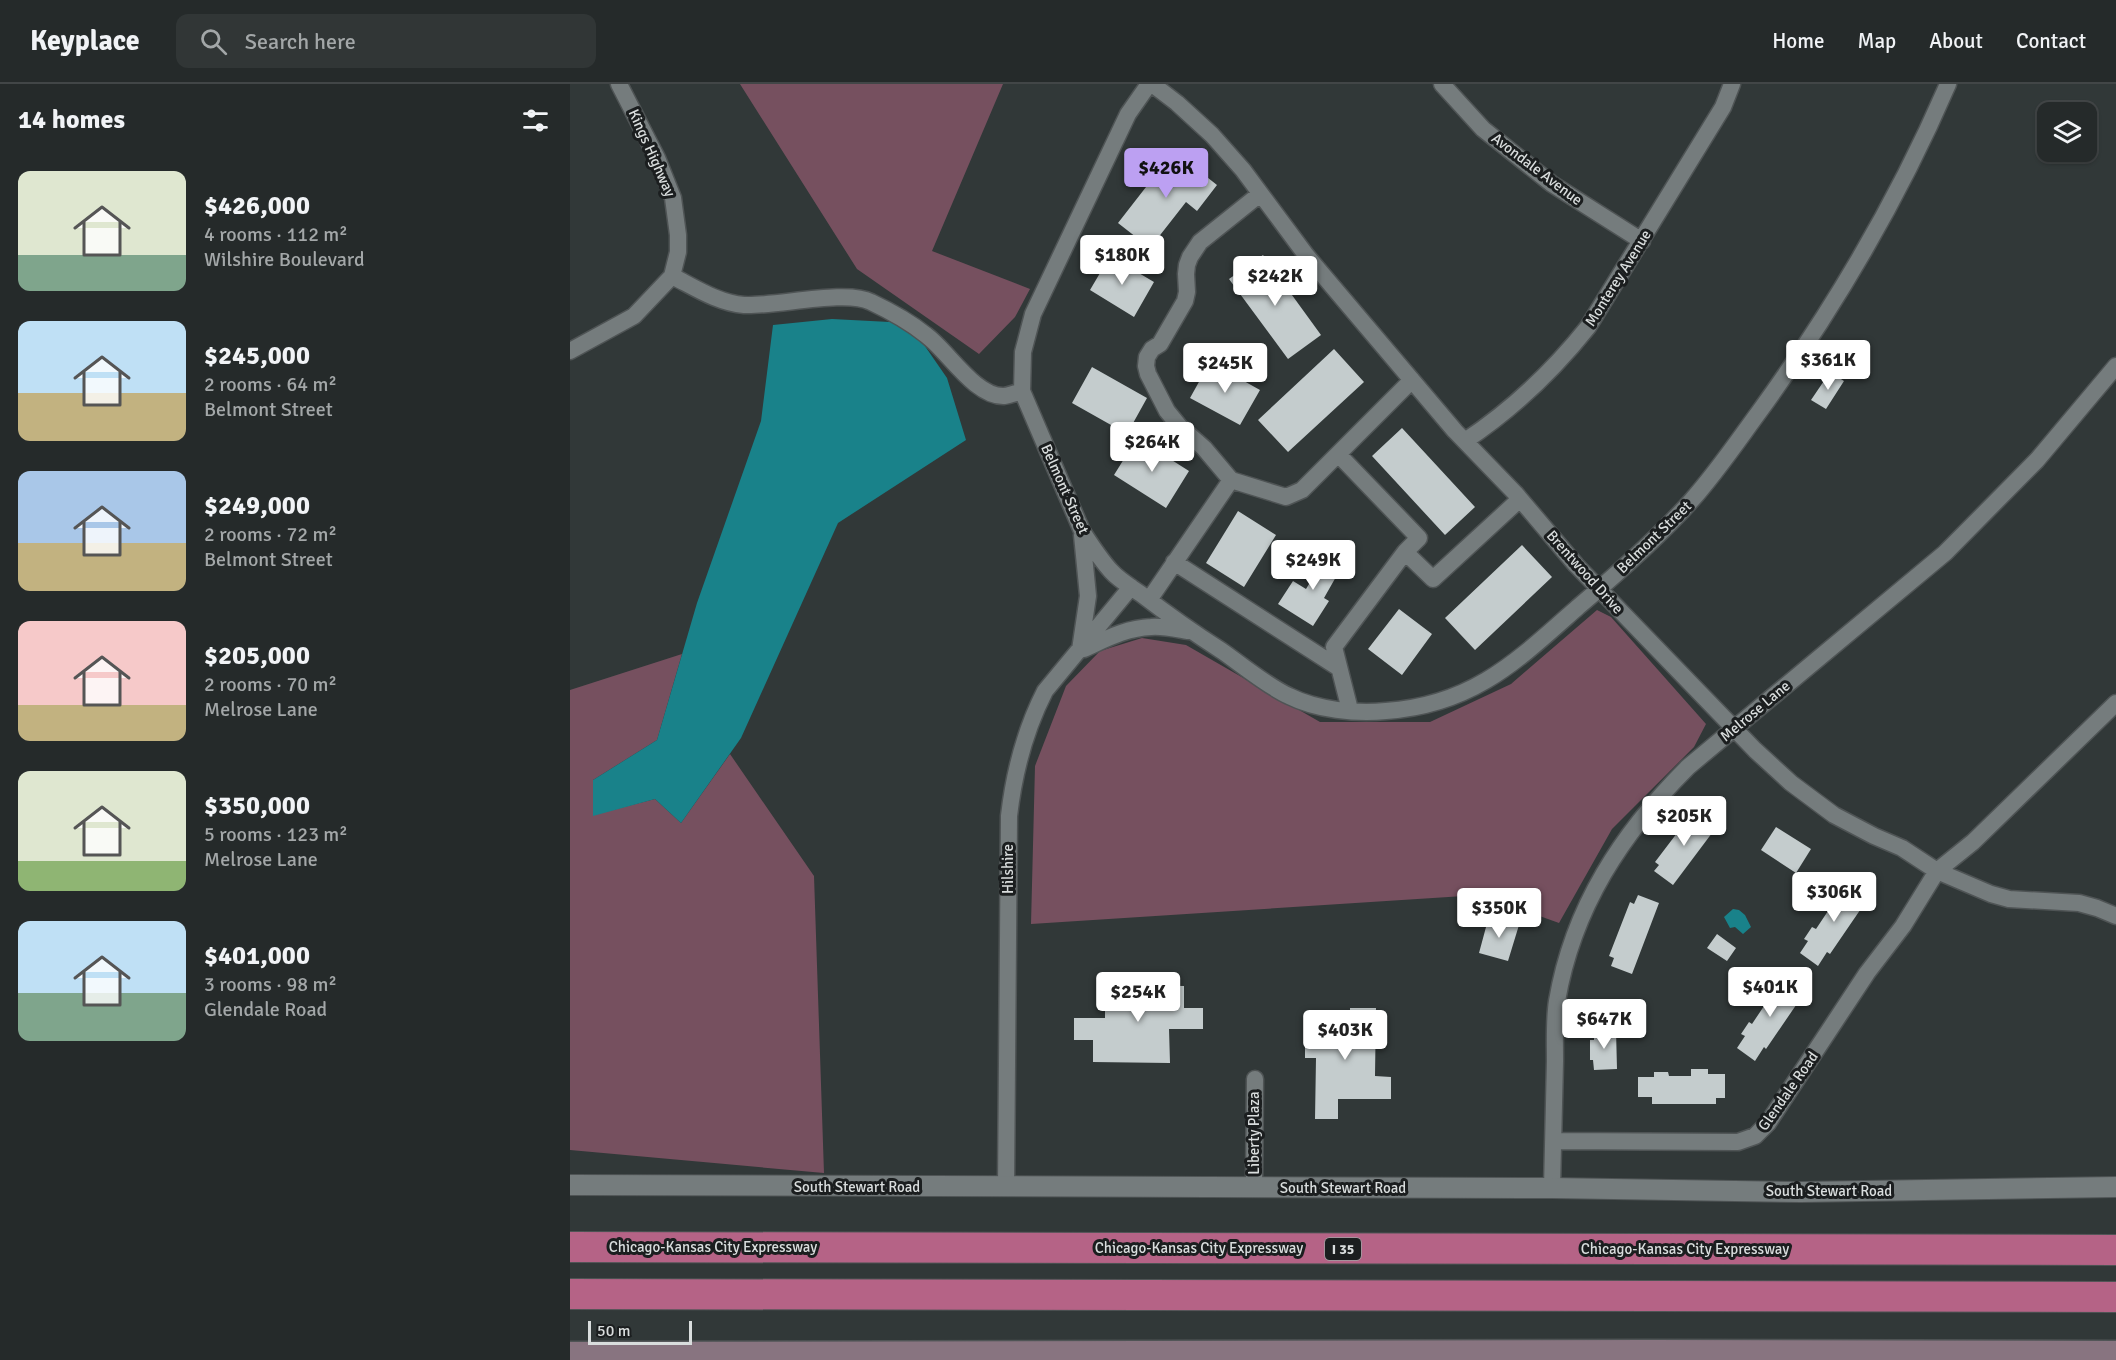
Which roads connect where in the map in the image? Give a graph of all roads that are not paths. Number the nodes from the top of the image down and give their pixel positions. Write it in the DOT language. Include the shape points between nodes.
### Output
graph roads {
  1 [pos="619,84"];
  2 [pos="1150,84"];
  3 [pos="1442,84"];
  4 [pos="1732,84"];
  5 [pos="1948,84"];
  6 [pos="1260,194"];
  7 [pos="1642,240"];
  8 [pos="672,276"];
  9 [pos="570,351"];
  10 [pos="2116,366"];
  11 [pos="1412,380"];
  12 [pos="1022,391"];
  13 [pos="1465,441"];
  14 [pos="1338,454"];
  15 [pos="1231,480"];
  16 [pos="1520,499"];
  17 [pos="1082,531"];
  18 [pos="1405,552"];
  19 [pos="1174,562"];
  20 [pos="1131,587"];
  21 [pos="1599,589"];
  22 [pos="1149,600"];
  23 [pos="1191,631"];
  24 [pos="1080,650"];
  25 [pos="1339,668"];
  26 [pos="2116,703"];
  27 [pos="1350,710"];
  28 [pos="1734,728"];
  29 [pos="1937,871"];
  30 [pos="2116,916"];
  31 [pos="1255,1079"];
  32 [pos="1553,1142"];
  33 [pos="570,1185"];
  34 [pos="1006,1187"];
  35 [pos="1254,1187"];
  36 [pos="2116,1187"];
  37 [pos="1552,1188"];
  38 [pos="570,1247"];
  39 [pos="2116,1250"];
  40 [pos="570,1294"];
  41 [pos="2116,1297"];
  42 [pos="2116,1352"];
  43 [pos="570,1353"];
  44 [pos="1397,1356"];
  1 -- 8 [label="street, Kings Highway" via="673,198 678,252"];
  2 -- 6 [label="street, Brentwood Drive" via="1212,135"];
  2 -- 12 [label="street" via="1128,114 1033,314 1023,352"];
  3 -- 7 [label="street, Avondale Avenue" via="1483,129 1552,184"];
  4 -- 7 [label="street, Monterey Avenue" via="1724,107"];
  5 -- 21 [label="street, Belmont Street" via="1876,228 1787,373 1691,501"];
  6 -- 11 [label="street, Brentwood Drive"];
  6 -- 15 [label="street" via="1194,249 1187,266 1185,301 1160,344 1147,357 1146,366 1167,411"];
  7 -- 13 [label="street, Monterey Avenue" via="1569,351 1515,405"];
  8 -- 9 [label="street" via="634,316"];
  8 -- 12 [label="street" via="711,296 744,305 846,298 868,301 928,336 988,392 1003,396"];
  10 -- 28 [label="street, Melrose Lane" via="2037,460 1945,553"];
  11 -- 13 [label="street, Brentwood Drive"];
  11 -- 14 [label="street"];
  12 -- 17 [label="street, Belmont Street"];
  13 -- 16 [label="street, Brentwood Drive"];
  14 -- 15 [label="street" via="1302,490 1286,497"];
  14 -- 18 [label="street" via="1419,538"];
  15 -- 19 [label="street"];
  16 -- 18 [label="street" via="1433,579"];
  16 -- 21 [label="street, Brentwood Drive"];
  17 -- 20 [label="street, Belmont Street" via="1113,573"];
  17 -- 24 [label="street" via="1088,596"];
  18 -- 25 [label="street" via="1334,647"];
  19 -- 22 [label="street"];
  19 -- 25 [label="street"];
  20 -- 22 [label="street, Belmont Street"];
  20 -- 24 [label="street, Hilshire"];
  21 -- 27 [label="street, Belmont Street" via="1517,661 1476,687 1408,709"];
  21 -- 28 [label="street, Brentwood Drive"];
  22 -- 23 [label="street, Belmont Street"];
  23 -- 24 [label="street, Belmont Street" via="1135,628"];
  23 -- 27 [label="street, Belmont Street" via="1289,696"];
  24 -- 34 [label="street, Hilshire" via="1040,700 1012,788"];
  25 -- 27 [label="street"];
  26 -- 29 [label="street, Glendale Road" via="1973,842"];
  28 -- 29 [label="street, Brentwood Drive" via="1815,801"];
  28 -- 32 [label="street, Melrose Lane" via="1688,767 1637,821 1612,858 1579,924 1556,1004"];
  29 -- 30 [label="street, Brentwood Drive" via="2009,899 2079,903"];
  29 -- 32 [label="street, Glendale Road" via="1904,926 1867,973 1768,1123 1755,1136 1738,1142"];
  31 -- 35 [label="street, Liberty Plaza"];
  32 -- 37 [label="street, Melrose Lane"];
  33 -- 34 [label="street, South Stewart Road"];
  34 -- 35 [label="street, South Stewart Road"];
  35 -- 37 [label="street, South Stewart Road"];
  36 -- 37 [label="street, South Stewart Road" via="1801,1192"];
  38 -- 39 [label="highway, Chicago-Kansas City Expressway / I 35"];
  40 -- 41 [label="highway"];
  42 -- 44 [label="main road"];
  43 -- 44 [label="main road"];
}
